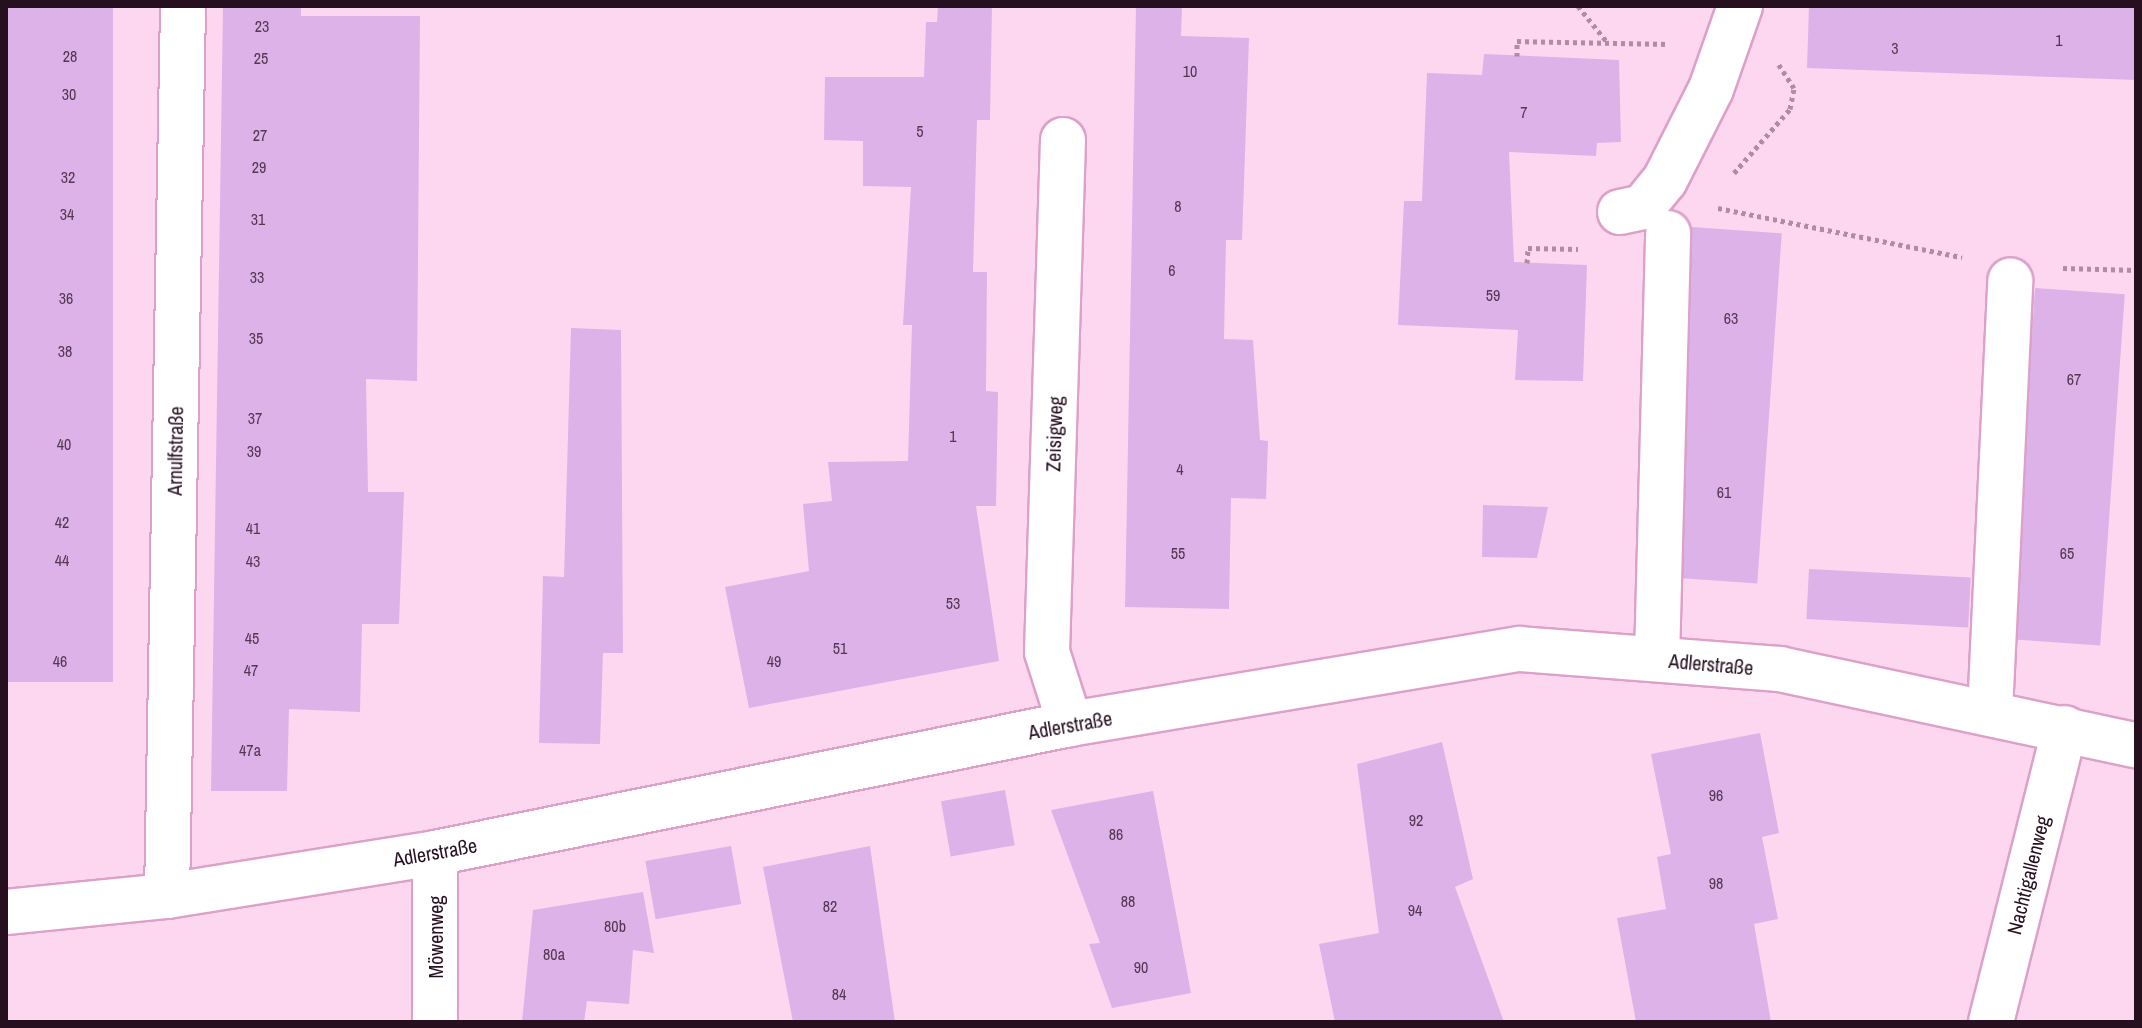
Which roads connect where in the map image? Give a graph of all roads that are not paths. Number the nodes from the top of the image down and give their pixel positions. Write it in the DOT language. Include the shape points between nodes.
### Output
graph roads {
  1 [pos="183,6"];
  2 [pos="1740,6"];
  3 [pos="1063,140"];
  4 [pos="1620,212"];
  5 [pos="1668,233"];
  6 [pos="2028,274"];
  7 [pos="1657,659"];
  8 [pos="1990,712"];
  9 [pos="1070,724"];
  10 [pos="2065,728"];
  11 [pos="2136,745"];
  12 [pos="435,853"];
  13 [pos="167,896"];
  14 [pos="6,912"];
  15 [pos="435,1022"];
  16 [pos="1991,1022"];
  1 -- 13 [label="street, Arnulfstraße"];
  2 -- 4 [label="street" via="1726,49 1665,180 1643,207"];
  3 -- 9 [label="street, Zeisigweg" via="1047,652"];
  5 -- 7 [label="street"];
  6 -- 8 [label="street"];
  7 -- 8 [label="street, Adlerstraße" via="1780,669"];
  7 -- 9 [label="street, Adlerstraße" via="1520,649"];
  8 -- 10 [label="street, Adlerstraße"];
  9 -- 12 [label="street, Adlerstraße"];
  10 -- 11 [label="street, Adlerstraße"];
  10 -- 16 [label="street, Nachtigallenweg"];
  12 -- 13 [label="street, Adlerstraße"];
  12 -- 15 [label="street, Möwenweg"];
  13 -- 14 [label="street, Adlerstraße"];
}
